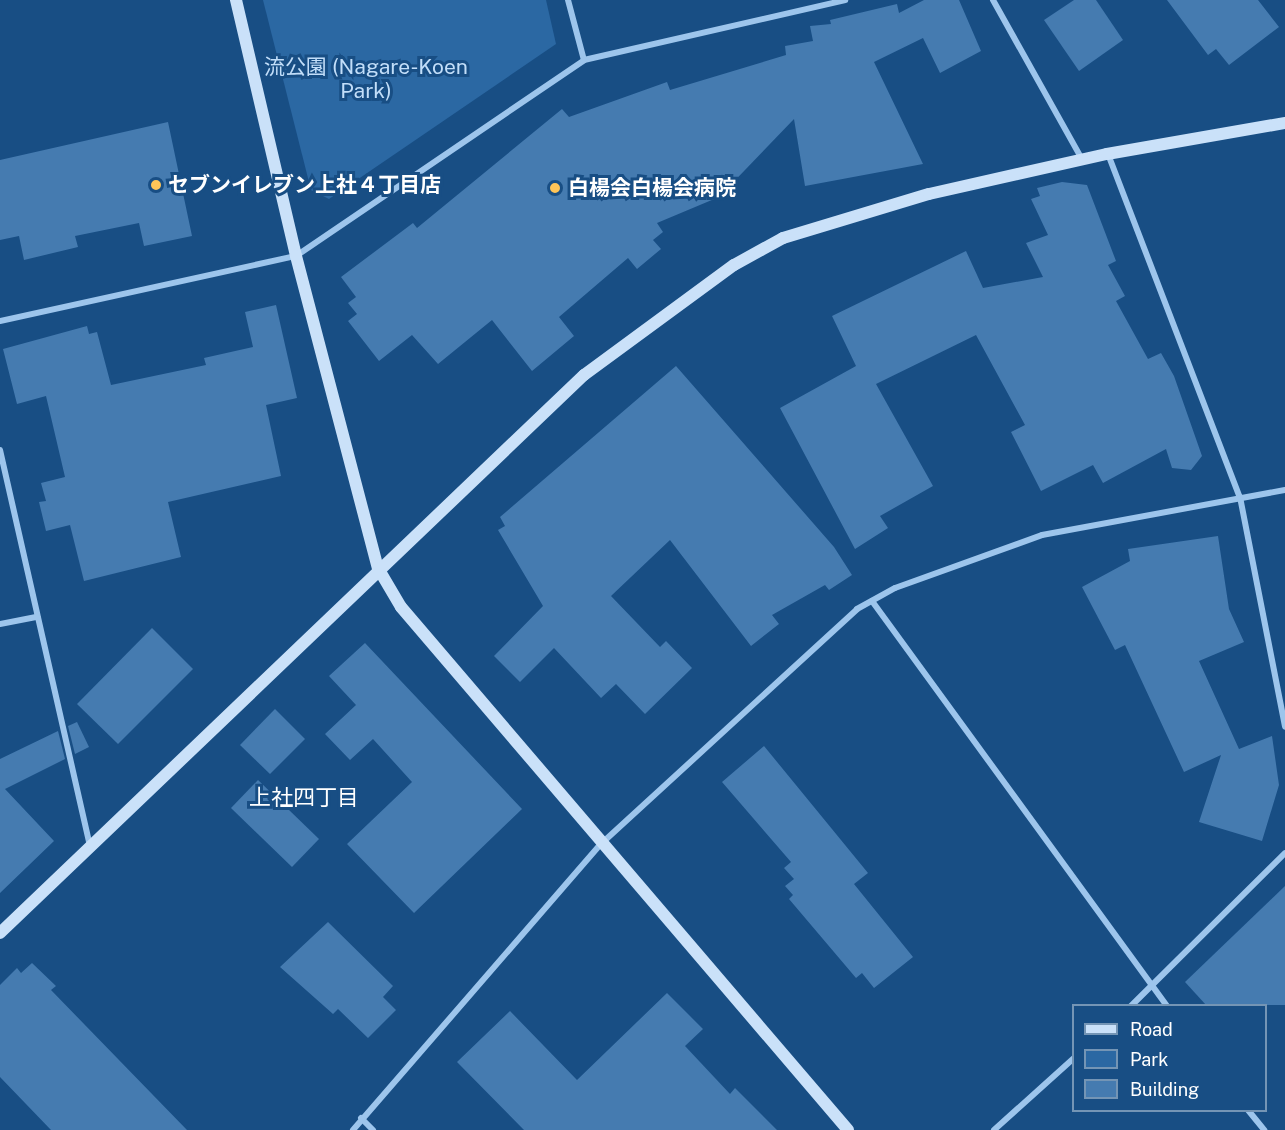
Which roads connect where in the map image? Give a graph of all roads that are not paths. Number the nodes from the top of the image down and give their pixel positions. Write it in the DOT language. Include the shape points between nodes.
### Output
graph roads {
  1 [pos="236,0"];
  2 [pos="568,0"];
  3 [pos="846,0"];
  4 [pos="993,0"];
  5 [pos="584,60"];
  6 [pos="1285,123"];
  7 [pos="1107,154"];
  8 [pos="1082,159"];
  9 [pos="296,256"];
  10 [pos="0,321"];
  11 [pos="0,450"];
  12 [pos="1285,490"];
  13 [pos="1240,497"];
  14 [pos="378,568"];
  15 [pos="872,601"];
  16 [pos="37,617"];
  17 [pos="0,624"];
  18 [pos="1285,728"];
  19 [pos="602,843"];
  20 [pos="90,846"];
  21 [pos="1285,853"];
  22 [pos="0,933"];
  23 [pos="1152,986"];
  24 [pos="1132,1004"];
  25 [pos="1166,1004"];
  26 [pos="1072,1060"];
  27 [pos="1250,1112"];
  28 [pos="361,1118"];
  29 [pos="353,1130"];
  30 [pos="373,1130"];
  31 [pos="848,1130"];
  32 [pos="994,1130"];
  33 [pos="1264,1130"];
  1 -- 9 [label="street"];
  2 -- 5 [label="street"];
  3 -- 5 [label="street"];
  4 -- 8 [label="street"];
  5 -- 9 [label="street"];
  6 -- 7 [label="street"];
  7 -- 8 [label="street"];
  7 -- 13 [label="street"];
  8 -- 14 [label="street" via="929,194 783,238 734,265 584,375"];
  9 -- 10 [label="street"];
  9 -- 14 [label="street"];
  11 -- 16 [label="street"];
  12 -- 13 [label="street"];
  13 -- 15 [label="street" via="1042,535 895,588"];
  13 -- 18 [label="street"];
  14 -- 19 [label="street" via="401,607"];
  14 -- 20 [label="street"];
  15 -- 19 [label="street" via="857,609"];
  15 -- 23 [label="street"];
  16 -- 17 [label="street"];
  16 -- 20 [label="street"];
  19 -- 28 [label="street"];
  19 -- 31 [label="street"];
  20 -- 22 [label="street"];
  21 -- 23 [label="street"];
  23 -- 24 [label="street"];
  23 -- 25 [label="street"];
  26 -- 32 [label="street"];
  27 -- 33 [label="street"];
  28 -- 29 [label="street"];
  28 -- 30 [label="street"];
}
